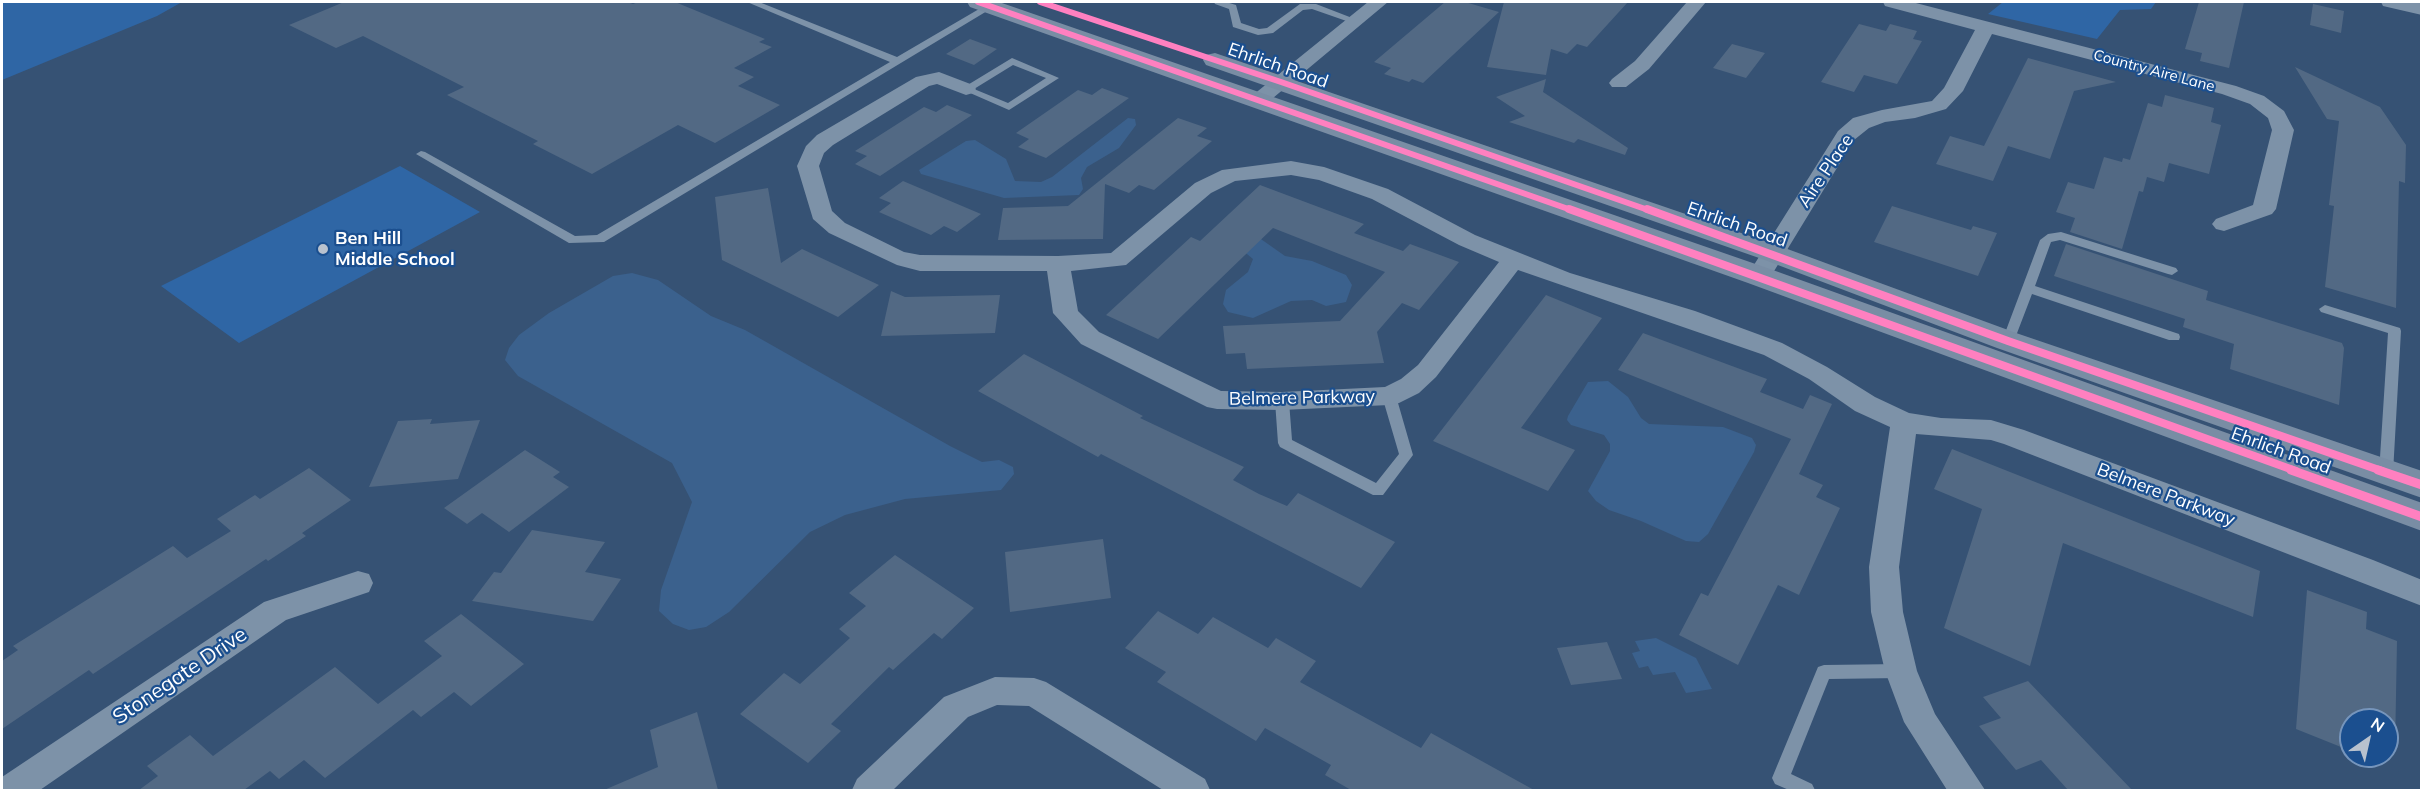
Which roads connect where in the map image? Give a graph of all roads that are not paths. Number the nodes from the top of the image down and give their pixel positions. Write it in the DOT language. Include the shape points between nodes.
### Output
graph roads {
  1 [pos="752,2"];
  2 [pos="776,2"];
  3 [pos="1040,2"];
  4 [pos="1218,2"];
  5 [pos="1379,2"];
  6 [pos="1697,2"];
  7 [pos="1892,2"];
  8 [pos="2390,2"];
  9 [pos="988,3"];
  10 [pos="765,7"];
  11 [pos="2421,9"];
  12 [pos="1355,21"];
  13 [pos="1987,26"];
  14 [pos="897,62"];
  15 [pos="1619,83"];
  16 [pos="966,89"];
  17 [pos="1270,91"];
  18 [pos="421,154"];
  19 [pos="2224,224"];
  20 [pos="1514,259"];
  21 [pos="1058,264"];
  22 [pos="1766,264"];
  23 [pos="2172,271"];
  24 [pos="2028,288"];
  25 [pos="2325,309"];
  26 [pos="2174,337"];
  27 [pos="2008,341"];
  28 [pos="1389,396"];
  29 [pos="1281,401"];
  30 [pos="1904,422"];
  31 [pos="2386,473"];
  32 [pos="2421,485"];
  33 [pos="2421,517"];
  34 [pos="358,583"];
  35 [pos="2421,594"];
  36 [pos="1901,671"];
  37 [pos="12,790"];
  38 [pos="869,790"];
  39 [pos="1193,790"];
  40 [pos="1806,790"];
  41 [pos="1967,790"];
  1 -- 10 [label="lane"];
  2 -- 10 [label="lane"];
  3 -- 17 [label="main road, Ehrlich Road"];
  4 -- 12 [label="lane" via="1233,7 1236,25 1258,32 1270,31 1300,7 1312,6"];
  5 -- 12 [label="street"];
  6 -- 15 [label="street" via="1642,65"];
  7 -- 13 [label="street, Country Aire Lane"];
  8 -- 11 [label="street"];
  9 -- 14 [label="lane"];
  9 -- 17 [label="main road, Ehrlich Road"];
  10 -- 14 [label="lane"];
  12 -- 17 [label="street"];
  13 -- 19 [label="street, Country Aire Lane" via="2229,90 2257,100 2277,115 2283,130 2264,209"];
  13 -- 22 [label="street, Aire Place" via="1953,91 1939,105 1882,116 1861,123 1846,136"];
  14 -- 18 [label="lane" via="614,232 589,241 573,240"];
  16 -- 16 [label="lane, Belmere Parkway" via="1009,108 1054,78 1012,61"];
  16 -- 21 [label="street, Belmere Parkway" via="939,78 923,81 825,140 814,151 808,166 820,214 837,228 897,258 920,263"];
  17 -- 22 [label="main road, Ehrlich Road"];
  20 -- 21 [label="street, Belmere Parkway" via="1467,240 1380,194 1324,174 1291,168 1230,175 1203,188 1117,260"];
  20 -- 28 [label="street, Belmere Parkway" via="1427,371 1410,386"];
  20 -- 30 [label="street, Belmere Parkway" via="1773,349 1865,404"];
  21 -- 29 [label="street, Belmere Parkway" via="1065,313 1090,338 1217,400"];
  22 -- 27 [label="main road, Ehrlich Road"];
  22 -- 33 [label="main road, Ehrlich Road"];
  23 -- 24 [label="lane" via="2061,236 2052,237 2046,240"];
  24 -- 26 [label="lane"];
  24 -- 27 [label="lane"];
  25 -- 31 [label="lane" via="2394,331"];
  27 -- 31 [label="main road, Ehrlich Road"];
  28 -- 29 [label="street, Belmere Parkway"];
  28 -- 29 [label="lane" via="1406,455 1378,490 1285,443"];
  30 -- 35 [label="street, Belmere Parkway" via="1991,430 2014,437"];
  30 -- 36 [label="street" via="1884,567 1887,612"];
  31 -- 32 [label="main road, Ehrlich Road"];
  34 -- 37 [label="street, Stonegate Drive" via="275,611"];
  36 -- 40 [label="lane" via="1824,672 1781,778"];
  36 -- 41 [label="street" via="1921,723"];
  38 -- 39 [label="street" via="956,707 995,691 1034,692"];
}
